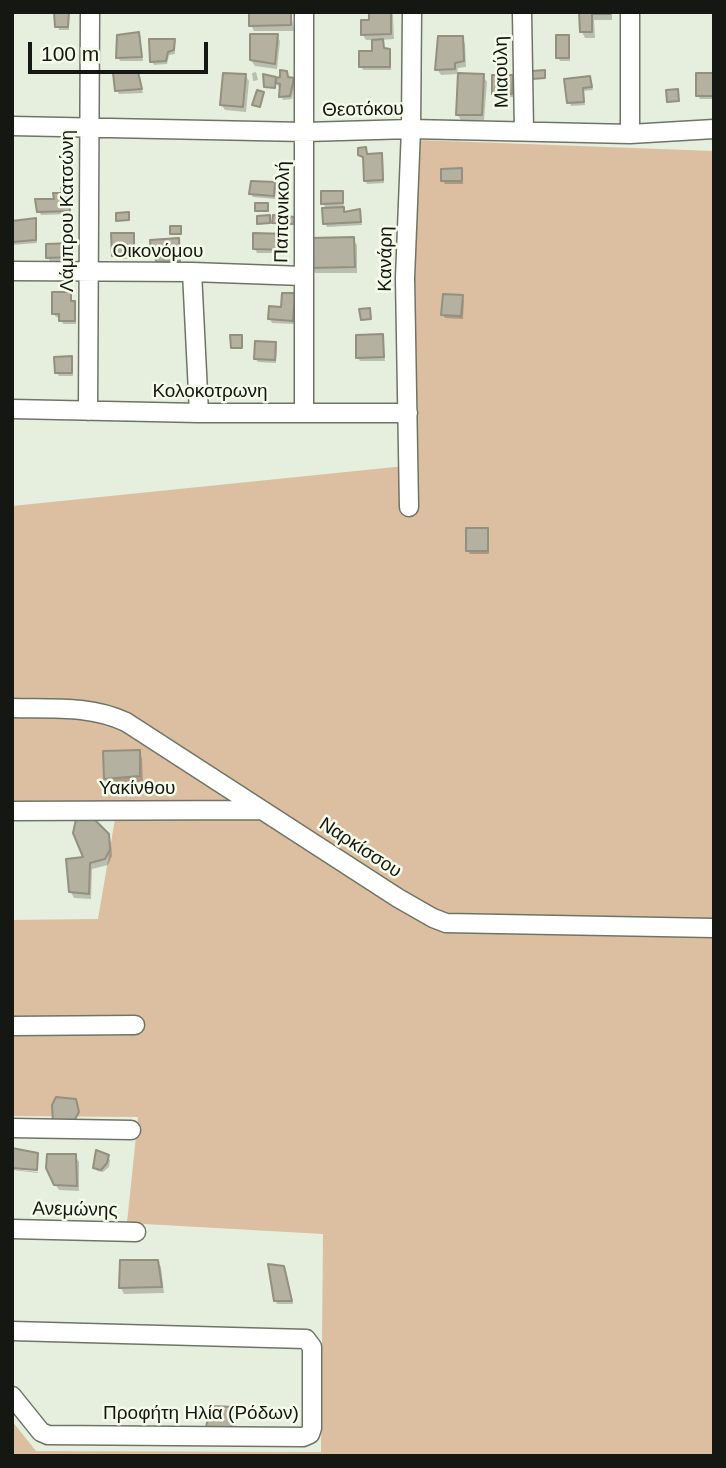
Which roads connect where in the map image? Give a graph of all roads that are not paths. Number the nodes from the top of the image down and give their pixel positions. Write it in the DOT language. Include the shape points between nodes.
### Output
graph roads {
  1 [pos="90,12"];
  2 [pos="303,12"];
  3 [pos="412,12"];
  4 [pos="522,12"];
  5 [pos="630,12"];
  6 [pos="12,125"];
  7 [pos="89,126"];
  8 [pos="714,129"];
  9 [pos="411,130"];
  10 [pos="524,131"];
  11 [pos="305,132"];
  12 [pos="630,134"];
  13 [pos="12,271"];
  14 [pos="192,272"];
  15 [pos="88,273"];
  16 [pos="303,276"];
  17 [pos="12,409"];
  18 [pos="88,411"];
  19 [pos="408,412"];
  20 [pos="198,413"];
  21 [pos="304,413"];
  22 [pos="409,507"];
  23 [pos="12,708"];
  24 [pos="262,810"];
  25 [pos="12,811"];
  26 [pos="714,928"];
  27 [pos="135,1025"];
  28 [pos="12,1026"];
  29 [pos="12,1128"];
  30 [pos="131,1130"];
  31 [pos="12,1229"];
  32 [pos="136,1232"];
  33 [pos="12,1331"];
  34 [pos="12,1396"];
  1 -- 7 [label="street, Λάμπρου Κατσώνη"];
  2 -- 11 [label="street, Παπανικολή"];
  3 -- 9 [label="street, Κανάρη"];
  4 -- 10 [label="street, Μιαούλη"];
  5 -- 12 [label="street"];
  6 -- 7 [label="street, Θεοτόκου"];
  7 -- 11 [label="street, Θεοτόκου"];
  7 -- 15 [label="street, Λάμπρου Κατσώνη"];
  8 -- 12 [label="street, Θεοτόκου"];
  9 -- 10 [label="street, Θεοτόκου"];
  9 -- 11 [label="street, Θεοτόκου"];
  9 -- 19 [label="street, Κανάρη" via="405,278"];
  10 -- 12 [label="street, Θεοτόκου"];
  11 -- 16 [label="street, Παπανικολή"];
  13 -- 15 [label="street, Οικονόμου"];
  14 -- 15 [label="street, Οικονόμου"];
  14 -- 16 [label="street, Οικονόμου"];
  14 -- 20 [label="street"];
  15 -- 18 [label="street, Λάμπρου Κατσώνη"];
  16 -- 21 [label="street, Παπανικολή"];
  17 -- 18 [label="street, Κολοκοτρωνη"];
  18 -- 20 [label="street, Κολοκοτρωνη"];
  19 -- 21 [label="street, Κολοκοτρωνη"];
  19 -- 22 [label="street, Κανάρη"];
  20 -- 21 [label="street, Κολοκοτρωνη"];
  23 -- 24 [label="street, Ναρκίσσου" via="109,714"];
  24 -- 25 [label="street, Υακίνθου"];
  24 -- 26 [label="street, Ναρκίσσου" via="398,898 446,923"];
  27 -- 28 [label="street"];
  29 -- 30 [label="street"];
  31 -- 32 [label="street, Ανεμώνης"];
  33 -- 34 [label="street, Προφήτη Ηλία (Ρόδων)" via="306,1339 312,1347 312,1428 303,1437 48,1436"];
}
